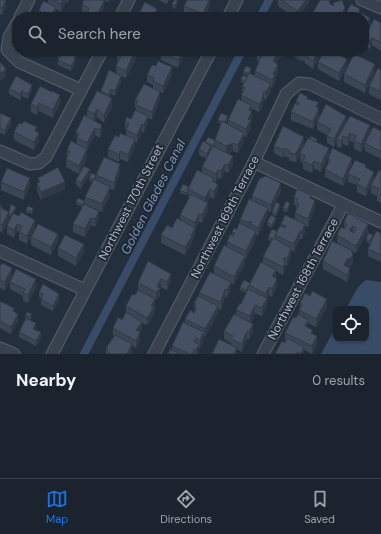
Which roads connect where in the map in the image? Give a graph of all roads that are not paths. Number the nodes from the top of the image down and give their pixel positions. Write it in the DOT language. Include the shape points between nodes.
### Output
graph roads {
  1 [pos="29,0"];
  2 [pos="129,0"];
  3 [pos="237,0"];
  4 [pos="362,0"];
  5 [pos="381,8"];
  6 [pos="23,12"];
  7 [pos="123,12"];
  8 [pos="231,12"];
  9 [pos="12,32"];
  10 [pos="12,55"];
  11 [pos="13,56"];
  12 [pos="99,56"];
  13 [pos="208,56"];
  14 [pos="81,90"];
  15 [pos="381,119"];
  16 [pos="0,151"];
  17 [pos="254,162"];
  18 [pos="343,205"];
  19 [pos="381,222"];
  20 [pos="0,251"];
  21 [pos="85,290"];
  22 [pos="0,348"];
  23 [pos="14,354"];
  24 [pos="52,354"];
  25 [pos="154,354"];
  26 [pos="263,354"];
  1 -- 6 [label="street"];
  2 -- 7 [label="street"];
  3 -- 8 [label="street"];
  4 -- 5 [label="street"];
  9 -- 10 [label="street" via="7,50"];
  11 -- 14 [label="street" via="19,62"];
  12 -- 14 [label="street"];
  13 -- 21 [label="street, Northwest 170th Street"];
  14 -- 16 [label="street" via="46,157 39,163 30,164"];
  15 -- 17 [label="street, Northwest 169th Terrace" via="310,84 299,83 286,94"];
  17 -- 18 [label="street"];
  17 -- 25 [label="street, Northwest 169th Terrace"];
  18 -- 19 [label="street"];
  18 -- 26 [label="street, Northwest 168th Terrace"];
  20 -- 21 [label="street"];
  21 -- 24 [label="street, Northwest 170th Street"];
  22 -- 23 [label="street"];
}
